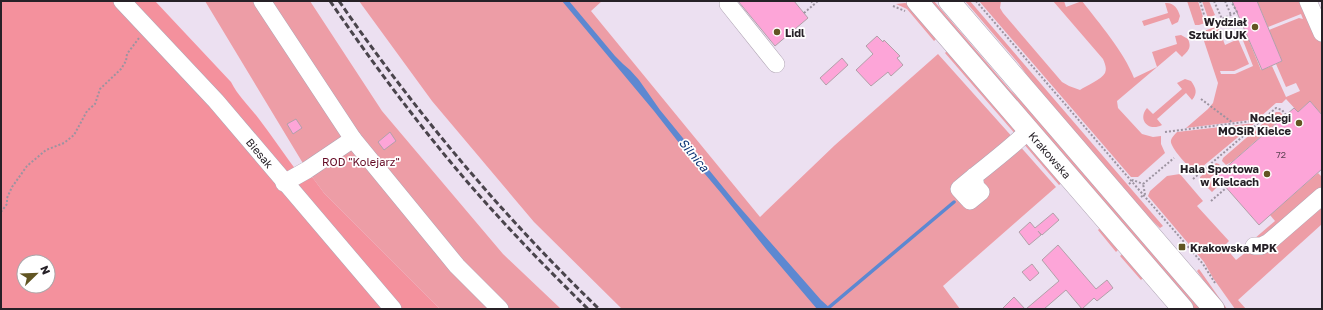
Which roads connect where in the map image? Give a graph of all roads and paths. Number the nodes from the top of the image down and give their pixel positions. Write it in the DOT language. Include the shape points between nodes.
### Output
graph roads {
  1 [pos="122,1"];
  2 [pos="262,1"];
  3 [pos="811,1"];
  4 [pos="818,1"];
  5 [pos="917,1"];
  6 [pos="949,1"];
  7 [pos="976,1"];
  8 [pos="1200,1"];
  9 [pos="1214,1"];
  10 [pos="1225,1"];
  11 [pos="1231,1"];
  12 [pos="1308,1"];
  13 [pos="728,4"];
  14 [pos="814,5"];
  15 [pos="804,13"];
  16 [pos="1231,15"];
  17 [pos="142,22"];
  18 [pos="1207,25"];
  19 [pos="1322,33"];
  20 [pos="776,64"];
  21 [pos="1201,99"];
  22 [pos="1286,115"];
  23 [pos="1262,120"];
  24 [pos="1234,124"];
  25 [pos="1029,130"];
  26 [pos="1165,132"];
  27 [pos="353,140"];
  28 [pos="1174,158"];
  29 [pos="974,176"];
  30 [pos="1192,179"];
  31 [pos="1132,181"];
  32 [pos="284,183"];
  33 [pos="1129,184"];
  34 [pos="1143,184"];
  35 [pos="1226,188"];
  36 [pos="1144,195"];
  37 [pos="1322,196"];
  38 [pos="1141,197"];
  39 [pos="1212,201"];
  40 [pos="1,212"];
  41 [pos="1254,246"];
  42 [pos="1216,284"];
  43 [pos="393,309"];
  44 [pos="500,309"];
  45 [pos="1183,309"];
  46 [pos="1214,309"];
  1 -- 17 [label="street, Biesak"];
  2 -- 27 [label="street"];
  3 -- 14 [label="path"];
  4 -- 14 [label="path"];
  5 -- 25 [label="main road, Krakowska"];
  6 -- 46 [label="main road"];
  7 -- 31 [label="path"];
  8 -- 18 [label="path"];
  9 -- 16 [label="path" via="1222,19"];
  10 -- 16 [label="path"];
  11 -- 16 [label="path" via="1237,12"];
  12 -- 19 [label="street"];
  13 -- 20 [label="street"];
  14 -- 15 [label="path"];
  17 -- 32 [label="street, Biesak" via="216,101"];
  17 -- 40 [label="path" via="138,28 140,36 122,69 100,89 95,104 87,111 74,135 64,143 46,150 27,166 12,187 7,204"];
  21 -- 24 [label="path"];
  22 -- 23 [label="path" via="1276,108"];
  23 -- 24 [label="path"];
  23 -- 30 [label="path"];
  24 -- 26 [label="path"];
  25 -- 29 [label="street"];
  25 -- 45 [label="main road, Krakowska"];
  27 -- 32 [label="street"];
  27 -- 44 [label="street" via="457,266"];
  28 -- 34 [label="path"];
  31 -- 33 [label="path"];
  31 -- 34 [label="path"];
  31 -- 36 [label="path"];
  32 -- 43 [label="street, Biesak"];
  34 -- 36 [label="path"];
  35 -- 39 [label="path"];
  36 -- 38 [label="path"];
  36 -- 42 [label="path" via="1203,264"];
  37 -- 41 [label="street" via="1269,242"];
}
